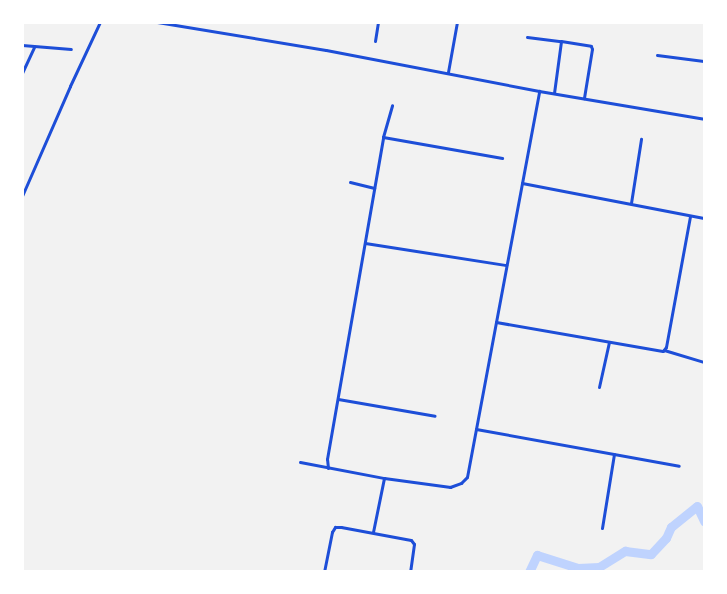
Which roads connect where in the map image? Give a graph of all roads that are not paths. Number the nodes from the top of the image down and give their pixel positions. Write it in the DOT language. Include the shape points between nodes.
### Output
graph roads {
  1 [pos="100,22"];
  2 [pos="158,22"];
  3 [pos="378,22"];
  4 [pos="457,22"];
  5 [pos="527,37"];
  6 [pos="376,41"];
  7 [pos="561,41"];
  8 [pos="22,45"];
  9 [pos="34,47"];
  10 [pos="71,49"];
  11 [pos="658,55"];
  12 [pos="704,61"];
  13 [pos="448,72"];
  14 [pos="22,73"];
  15 [pos="539,91"];
  16 [pos="554,93"];
  17 [pos="584,98"];
  18 [pos="392,105"];
  19 [pos="704,118"];
  20 [pos="383,137"];
  21 [pos="641,139"];
  22 [pos="502,158"];
  23 [pos="350,182"];
  24 [pos="522,183"];
  25 [pos="374,188"];
  26 [pos="22,196"];
  27 [pos="631,203"];
  28 [pos="690,216"];
  29 [pos="704,218"];
  30 [pos="365,243"];
  31 [pos="506,265"];
  32 [pos="496,322"];
  33 [pos="609,342"];
  34 [pos="664,350"];
  35 [pos="704,362"];
  36 [pos="599,387"];
  37 [pos="338,399"];
  38 [pos="435,416"];
  39 [pos="476,429"];
  40 [pos="614,454"];
  41 [pos="300,462"];
  42 [pos="679,466"];
  43 [pos="328,468"];
  44 [pos="384,478"];
  45 [pos="602,528"];
  46 [pos="373,532"];
  47 [pos="324,572"];
  48 [pos="410,572"];
  1 -- 26 [label="street"];
  2 -- 13 [label="street"];
  3 -- 6 [label="street"];
  4 -- 13 [label="street"];
  5 -- 7 [label="street"];
  7 -- 16 [label="street"];
  7 -- 17 [label="street" via="591,46"];
  8 -- 9 [label="street"];
  9 -- 10 [label="street"];
  9 -- 14 [label="street"];
  11 -- 12 [label="street"];
  13 -- 15 [label="street"];
  15 -- 16 [label="street"];
  15 -- 24 [label="street"];
  16 -- 17 [label="street"];
  17 -- 19 [label="street"];
  18 -- 20 [label="street"];
  20 -- 22 [label="street"];
  20 -- 25 [label="street"];
  21 -- 27 [label="street"];
  23 -- 25 [label="street"];
  24 -- 27 [label="street"];
  24 -- 31 [label="street"];
  25 -- 30 [label="street"];
  27 -- 28 [label="street"];
  28 -- 29 [label="street"];
  28 -- 34 [label="street"];
  30 -- 31 [label="street"];
  30 -- 37 [label="street"];
  31 -- 32 [label="street"];
  32 -- 33 [label="street"];
  32 -- 39 [label="street"];
  33 -- 34 [label="street"];
  33 -- 36 [label="street"];
  34 -- 35 [label="street"];
  37 -- 38 [label="street"];
  37 -- 43 [label="street"];
  39 -- 40 [label="street"];
  39 -- 44 [label="street" via="470,471 461,483 450,487"];
  40 -- 42 [label="street"];
  40 -- 45 [label="street"];
  41 -- 43 [label="street"];
  43 -- 44 [label="street"];
  44 -- 46 [label="street"];
  46 -- 47 [label="street" via="335,527"];
  46 -- 48 [label="street" via="412,540"];
}
